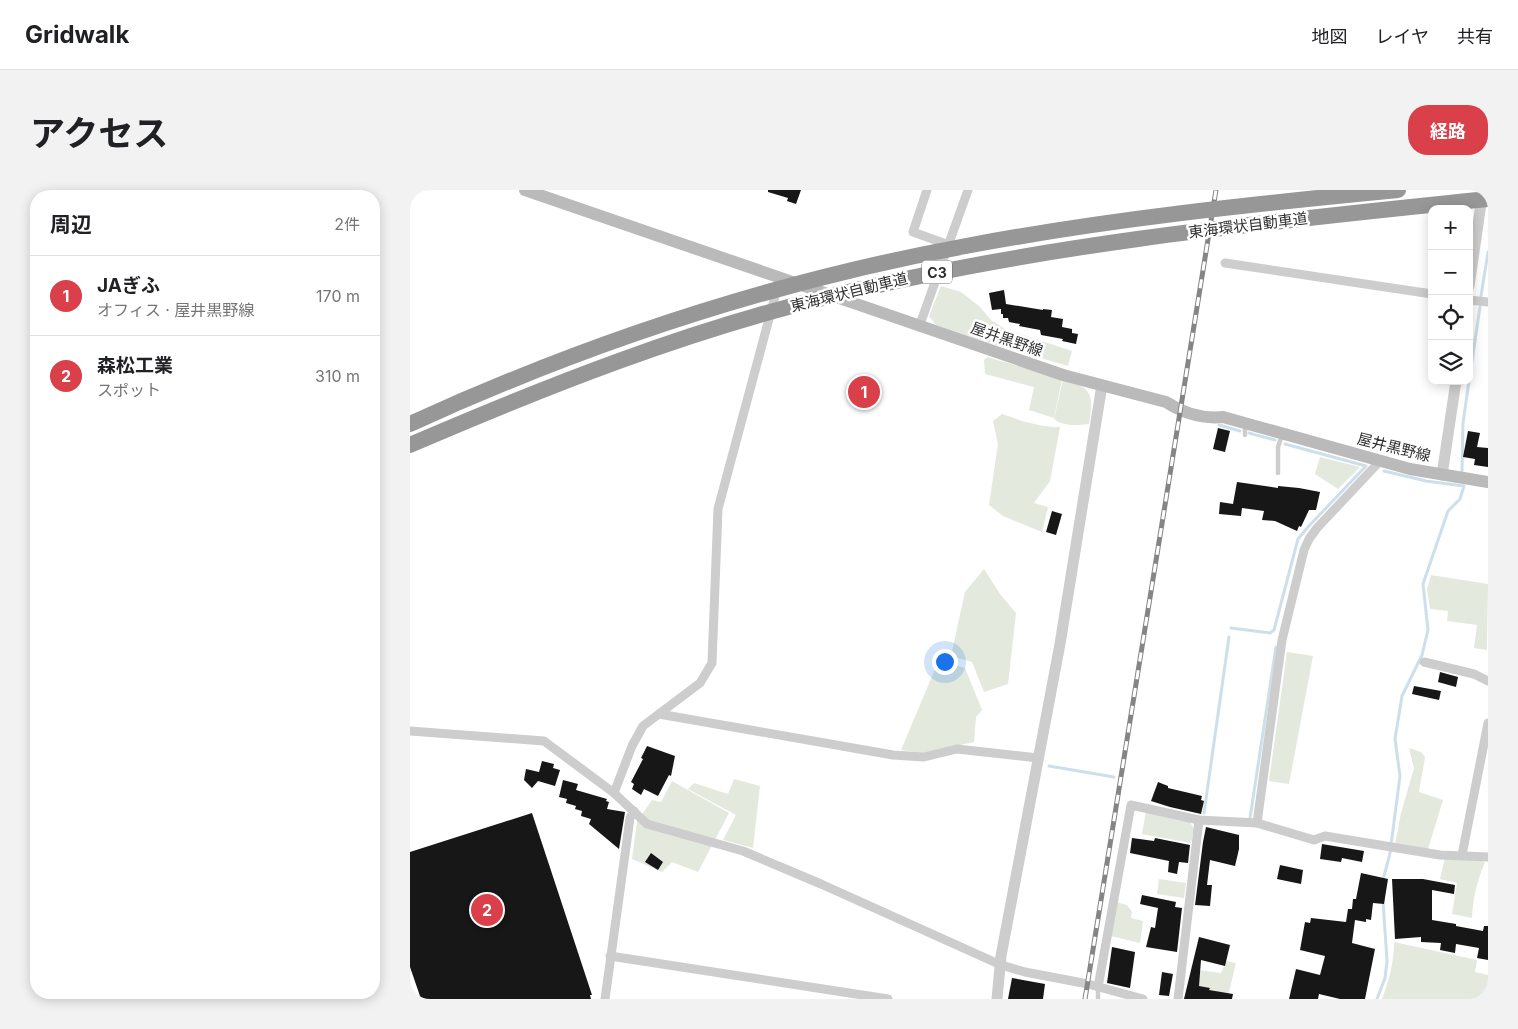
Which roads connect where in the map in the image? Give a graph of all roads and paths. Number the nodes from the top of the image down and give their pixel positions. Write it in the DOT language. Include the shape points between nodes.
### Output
graph roads {
  1 [pos="525,190"];
  2 [pos="927,190"];
  3 [pos="968,190"];
  4 [pos="1398,190"];
  5 [pos="1483,190"];
  6 [pos="1488,199"];
  7 [pos="949,245"];
  8 [pos="1473,259"];
  9 [pos="1225,262"];
  10 [pos="780,279"];
  11 [pos="1428,293"];
  12 [pos="1473,300"];
  13 [pos="1488,302"];
  14 [pos="919,326"];
  15 [pos="1102,385"];
  16 [pos="1455,385"];
  17 [pos="410,424"];
  18 [pos="1282,435"];
  19 [pos="410,445"];
  20 [pos="1380,461"];
  21 [pos="1278,473"];
  22 [pos="1442,475"];
  23 [pos="1488,482"];
  24 [pos="1424,662"];
  25 [pos="1488,681"];
  26 [pos="659,714"];
  27 [pos="1488,723"];
  28 [pos="410,731"];
  29 [pos="1038,758"];
  30 [pos="614,793"];
  31 [pos="634,810"];
  32 [pos="1199,820"];
  33 [pos="1257,823"];
  34 [pos="1462,855"];
  35 [pos="1488,857"];
  36 [pos="610,956"];
  37 [pos="1001,965"];
  38 [pos="1098,987"];
  39 [pos="605,999"];
  40 [pos="888,999"];
  41 [pos="998,999"];
  42 [pos="1098,999"];
  43 [pos="1143,999"];
  44 [pos="1178,999"];
  1 -- 10 [label="main road, 屋井黒野線"];
  2 -- 7 [label="street" via="912,232"];
  3 -- 7 [label="street"];
  4 -- 17 [label="highway, 東海環状自動車道 / C3, bridge" via="1070,228 964,246 811,280 575,355"];
  5 -- 8 [label="street"];
  6 -- 19 [label="highway, 東海環状自動車道 / C3, bridge" via="1137,238 1025,255 829,296 724,325 621,359 517,398"];
  7 -- 14 [label="street"];
  9 -- 11 [label="street"];
  10 -- 14 [label="main road, 屋井黒野線"];
  10 -- 26 [label="street" via="718,509 712,663 700,683"];
  12 -- 13 [label="street"];
  14 -- 15 [label="main road, 屋井黒野線"];
  15 -- 18 [label="main road, 屋井黒野線" via="1210,418 1223,417 1245,430"];
  15 -- 29 [label="street"];
  16 -- 22 [label="street"];
  18 -- 20 [label="main road, 屋井黒野線"];
  18 -- 21 [label="lane" via="1278,446"];
  20 -- 22 [label="main road, 屋井黒野線"];
  20 -- 33 [label="street" via="1316,528 1304,550 1282,640"];
  22 -- 23 [label="main road, 屋井黒野線"];
  24 -- 25 [label="street" via="1474,674"];
  26 -- 29 [label="street" via="893,755 924,757 957,749"];
  26 -- 30 [label="street" via="643,726"];
  27 -- 34 [label="street"];
  28 -- 30 [label="street" via="544,741"];
  29 -- 37 [label="street"];
  30 -- 31 [label="street"];
  31 -- 36 [label="street" via="630,818"];
  31 -- 37 [label="street" via="647,824 743,851"];
  32 -- 33 [label="street"];
  32 -- 38 [label="street" via="1131,805"];
  32 -- 44 [label="street"];
  33 -- 34 [label="street" via="1314,840 1325,836 1440,855"];
  34 -- 35 [label="street"];
  36 -- 39 [label="street"];
  36 -- 40 [label="street"];
  37 -- 38 [label="street"];
  37 -- 41 [label="street"];
  38 -- 42 [label="lane"];
  38 -- 43 [label="street"];
}
